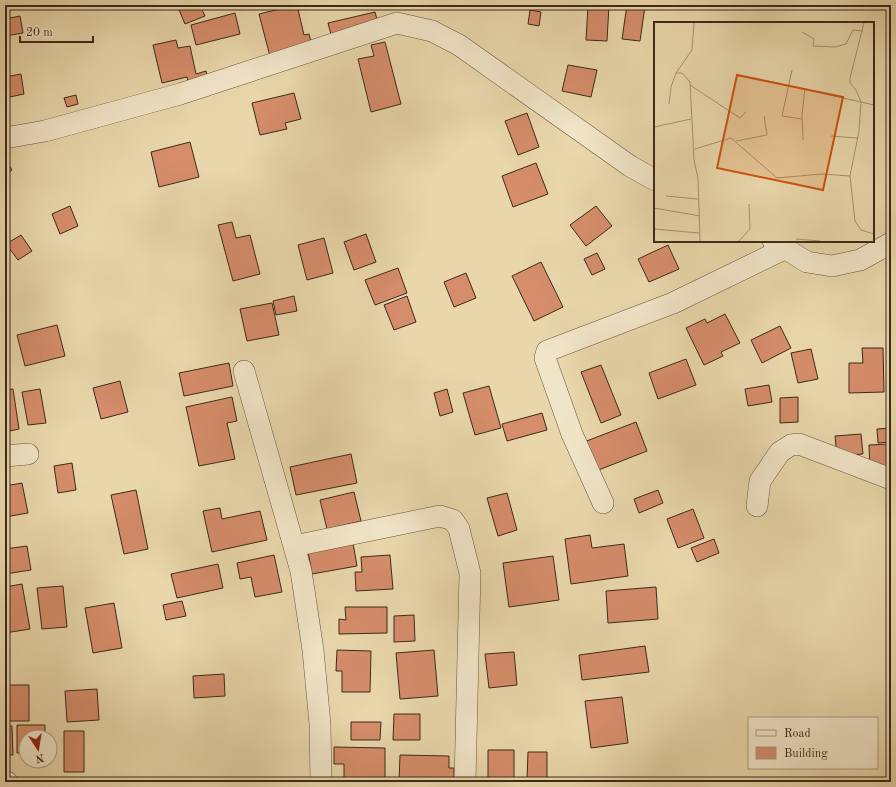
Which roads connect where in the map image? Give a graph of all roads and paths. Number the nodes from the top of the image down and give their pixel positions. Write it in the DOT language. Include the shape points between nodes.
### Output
graph roads {
  1 [pos="5,138"];
  2 [pos="654,179"];
  3 [pos="891,243"];
  4 [pos="779,245"];
  5 [pos="244,371"];
  6 [pos="28,454"];
  7 [pos="5,456"];
  8 [pos="891,479"];
  9 [pos="604,503"];
  10 [pos="757,506"];
  11 [pos="294,546"];
  12 [pos="321,782"];
  13 [pos="464,782"];
  1 -- 2 [label="street" via="45,131 180,94 397,23 432,31 459,45 630,166"];
  3 -- 4 [label="street" via="860,260 832,266 807,262"];
  4 -- 9 [label="street" via="673,303 547,351 545,358 572,434"];
  5 -- 11 [label="street"];
  6 -- 7 [label="street"];
  8 -- 10 [label="street" via="799,444 780,452 760,481"];
  11 -- 12 [label="street" via="301,572 313,650 320,724"];
  11 -- 13 [label="street" via="440,516 453,520 459,529 470,573"];
}
